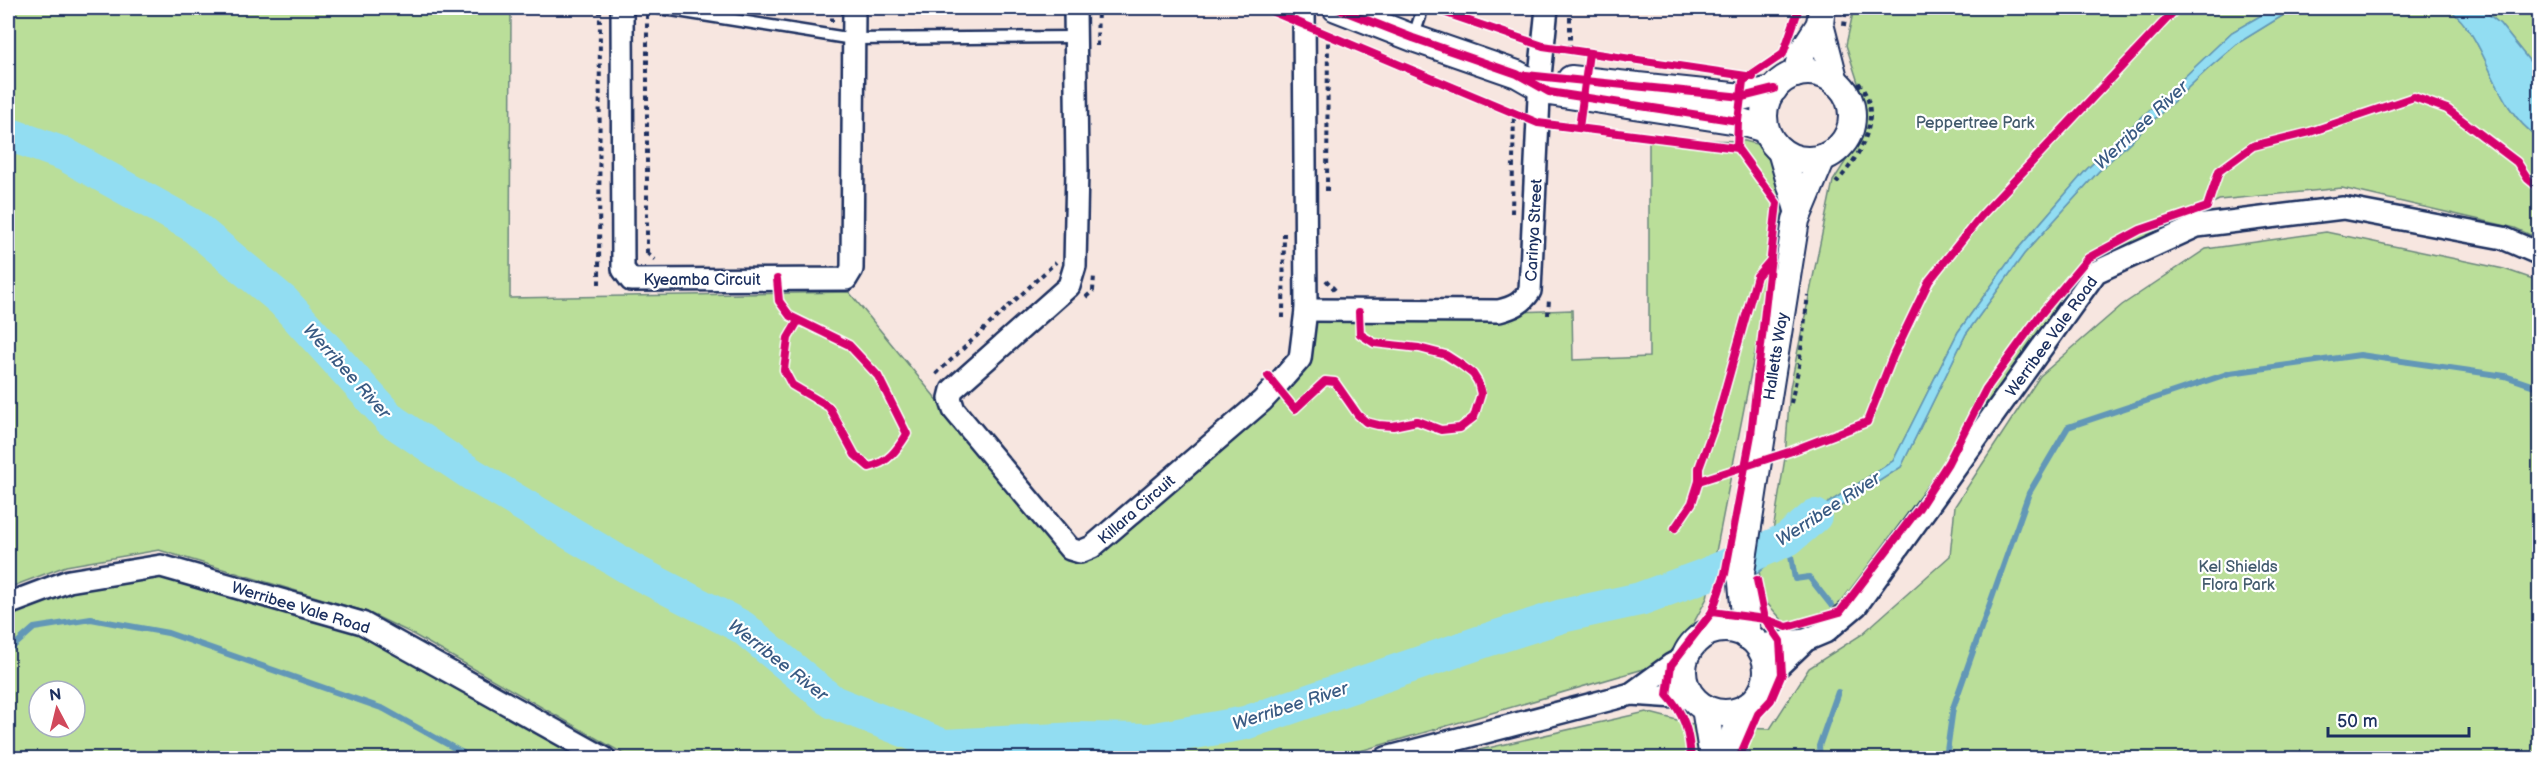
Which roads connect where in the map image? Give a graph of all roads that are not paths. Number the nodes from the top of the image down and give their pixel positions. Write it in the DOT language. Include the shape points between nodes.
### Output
graph roads {
  1 [pos="622,8"];
  2 [pos="659,8"];
  3 [pos="854,8"];
  4 [pos="1075,8"];
  5 [pos="1336,8"];
  6 [pos="1419,8"];
  7 [pos="1547,8"];
  8 [pos="1304,15"];
  9 [pos="1821,16"];
  10 [pos="1075,37"];
  11 [pos="1413,38"];
  12 [pos="854,39"];
  13 [pos="1796,74"];
  14 [pos="1534,79"];
  15 [pos="1844,80"];
  16 [pos="1774,89"];
  17 [pos="1765,129"];
  18 [pos="1781,151"];
  19 [pos="1822,158"];
  20 [pos="1798,210"];
  21 [pos="2540,254"];
  22 [pos="1306,310"];
  23 [pos="1741,572"];
  24 [pos="8,604"];
  25 [pos="1709,632"];
  26 [pos="1752,640"];
  27 [pos="1806,640"];
  28 [pos="1684,658"];
  29 [pos="1767,677"];
  30 [pos="1631,694"];
  31 [pos="1698,703"];
  32 [pos="1742,710"];
  33 [pos="604,759"];
  34 [pos="1386,759"];
  35 [pos="1713,759"];
  36 [pos="1726,759"];
  1 -- 12 [label="street, Kyeamba Circuit" via="623,269 631,279 846,279 852,269"];
  2 -- 12 [label="lane"];
  3 -- 12 [label="street, Kyeamba Circuit"];
  4 -- 10 [label="street, Killara Circuit"];
  5 -- 11 [label="street"];
  6 -- 11 [label="lane"];
  7 -- 14 [label="street, Carinya Street" via="1544,46"];
  8 -- 22 [label="street, Killara Circuit"];
  9 -- 13 [label="street" via="1802,52"];
  9 -- 15 [label="street"];
  10 -- 12 [label="lane"];
  10 -- 22 [label="street, Killara Circuit" via="1075,266 1069,286 952,390 950,398 954,410 1070,549 1080,552 1092,547 1262,401 1300,359"];
  11 -- 14 [label="street"];
  13 -- 15 [label="street"];
  13 -- 16 [label="street"];
  14 -- 16 [label="street" via="1742,97"];
  14 -- 17 [label="street" via="1549,92 1738,121"];
  14 -- 22 [label="street, Carinya Street" via="1538,123 1530,291 1515,307 1499,311"];
  15 -- 19 [label="street" via="1852,117 1849,130 1834,152"];
  16 -- 17 [label="street" via="1765,108"];
  17 -- 18 [label="street"];
  18 -- 19 [label="street" via="1794,158"];
  18 -- 20 [label="street"];
  19 -- 20 [label="street"];
  20 -- 23 [label="street, Halletts Way"];
  21 -- 27 [label="street, Werribee Vale Road" via="2503,238 2343,208 2197,226 2096,272 1857,605 1825,632"];
  23 -- 25 [label="street, Halletts Way" via="1723,614"];
  23 -- 26 [label="street, Halletts Way"];
  24 -- 33 [label="street, Werribee Vale Road" via="69,581 161,566 362,623"];
  25 -- 26 [label="street" via="1728,630"];
  25 -- 28 [label="street" via="1690,647"];
  26 -- 27 [label="street, Werribee Vale Road"];
  26 -- 29 [label="street" via="1767,665"];
  27 -- 29 [label="street, Werribee Vale Road"];
  28 -- 30 [label="street"];
  28 -- 31 [label="street" via="1685,686"];
  29 -- 32 [label="street" via="1759,696"];
  30 -- 31 [label="street"];
  30 -- 34 [label="street"];
  31 -- 32 [label="street" via="1717,713"];
  31 -- 35 [label="street"];
  32 -- 36 [label="street"];
}
